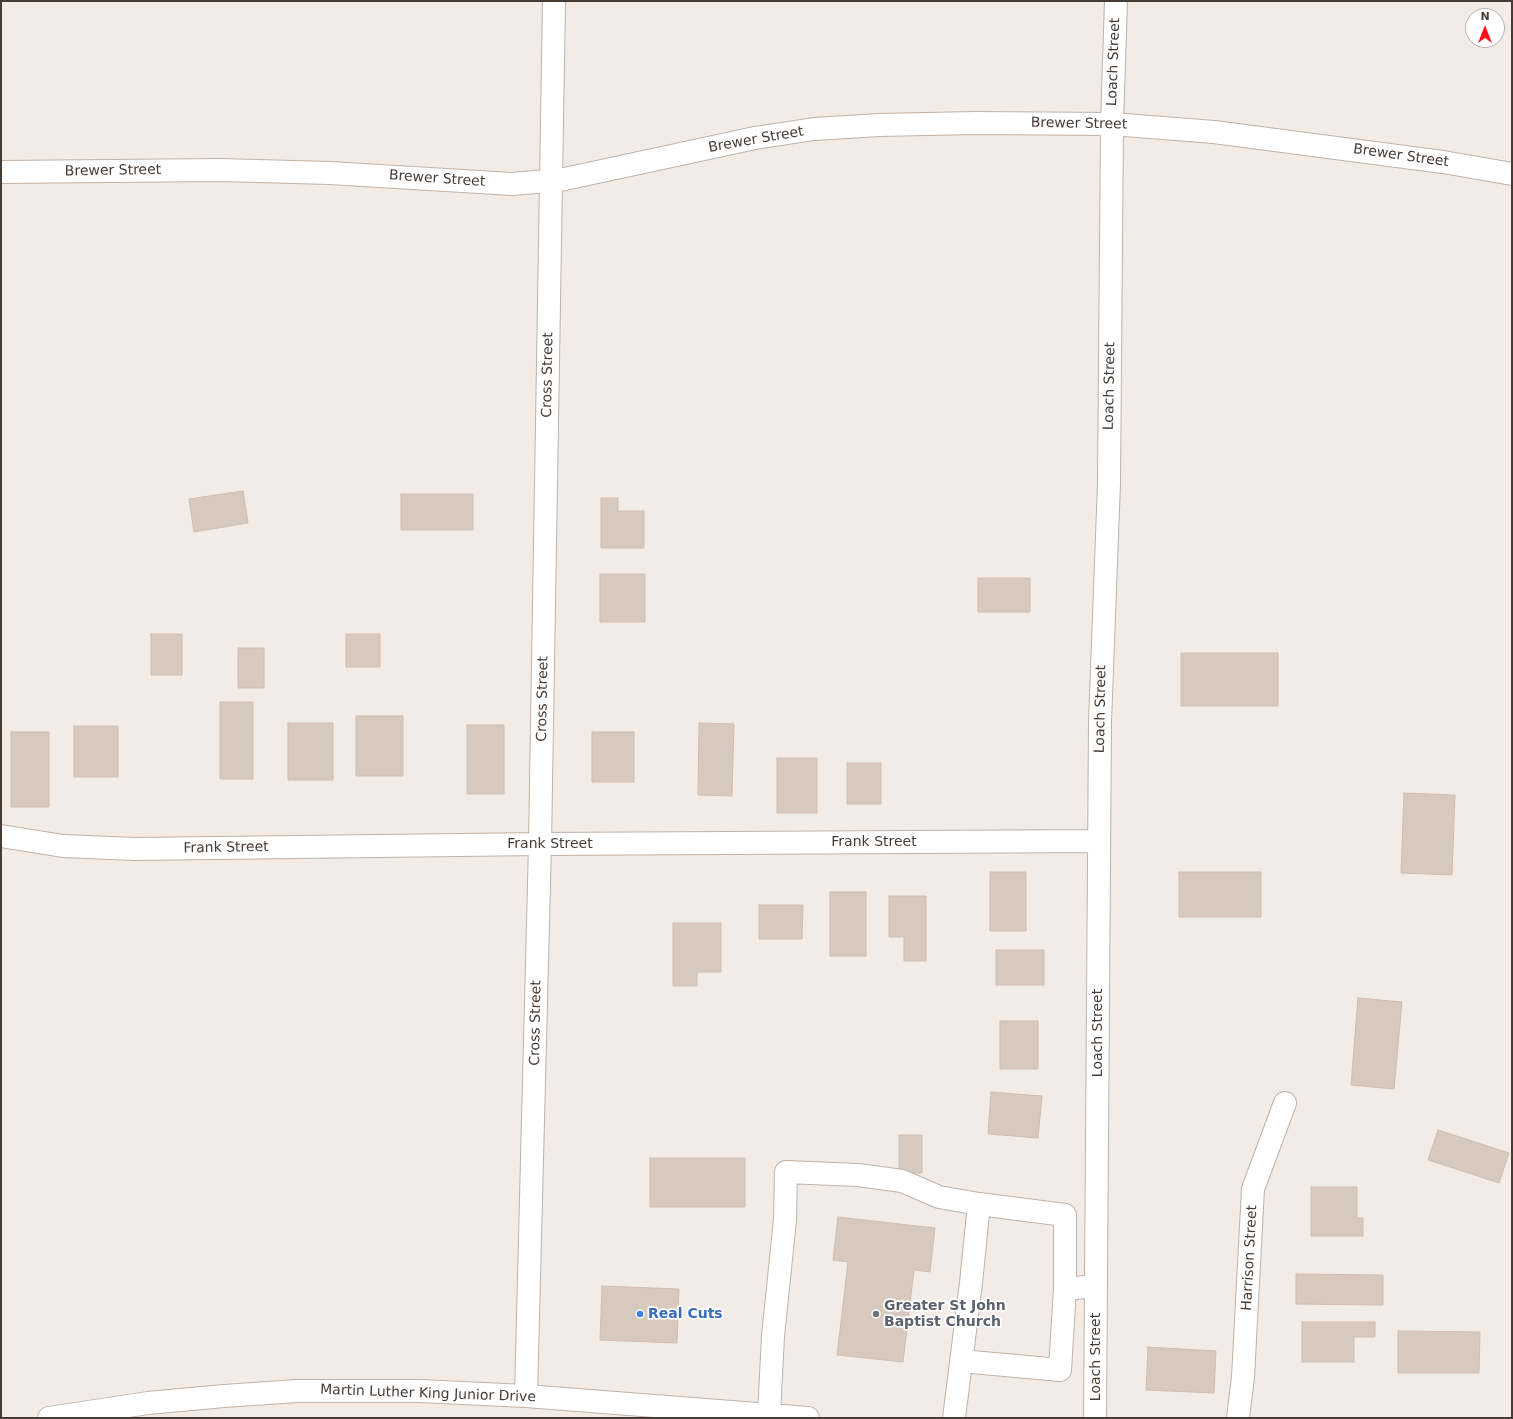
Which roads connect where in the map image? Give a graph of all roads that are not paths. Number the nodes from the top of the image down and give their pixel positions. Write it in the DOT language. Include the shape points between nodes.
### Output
graph roads {
  1 [pos="554,1"];
  2 [pos="1116,1"];
  3 [pos="1112,124"];
  4 [pos="1,172"];
  5 [pos="1512,174"];
  6 [pos="551,180"];
  7 [pos="1,836"];
  8 [pos="1099,840"];
  9 [pos="540,844"];
  10 [pos="1285,1103"];
  11 [pos="979,1204"];
  12 [pos="1096,1286"];
  13 [pos="1065,1289"];
  14 [pos="961,1361"];
  15 [pos="526,1396"];
  16 [pos="148,1411"];
  17 [pos="769,1414"];
  18 [pos="50,1418"];
  19 [pos="808,1418"];
  20 [pos="954,1418"];
  21 [pos="1095,1418"];
  22 [pos="1238,1418"];
  1 -- 6 [label="street, Cross Street"];
  2 -- 3 [label="street, Loach Street"];
  3 -- 5 [label="street, Brewer Street" via="1214,132 1322,145"];
  3 -- 6 [label="street, Brewer Street" via="879,125 814,129 755,138"];
  3 -- 8 [label="street, Loach Street" via="1109,483 1100,722"];
  4 -- 6 [label="street, Brewer Street" via="221,170 330,173 512,184"];
  6 -- 9 [label="street, Cross Street"];
  7 -- 9 [label="street, Frank Street" via="63,846 135,849"];
  8 -- 9 [label="street, Frank Street"];
  8 -- 12 [label="street, Loach Street"];
  9 -- 15 [label="street, Cross Street"];
  10 -- 22 [label="street, Harrison Street" via="1253,1189 1243,1377"];
  11 -- 13 [label="street" via="1065,1215"];
  11 -- 14 [label="street" via="972,1283"];
  11 -- 17 [label="street" via="939,1197 902,1181 858,1175 786,1172 785,1220 773,1336"];
  12 -- 13 [label="street"];
  12 -- 21 [label="street, Loach Street"];
  13 -- 14 [label="street" via="1060,1370"];
  14 -- 20 [label="street"];
  15 -- 16 [label="street, Martin Luther King Junior Drive" via="420,1391 297,1391 224,1396"];
  15 -- 17 [label="street, Martin Luther King Junior Drive"];
  16 -- 18 [label="street, Martin Luther King Junior Drive"];
  17 -- 19 [label="street, Martin Luther King Junior Drive"];
}
